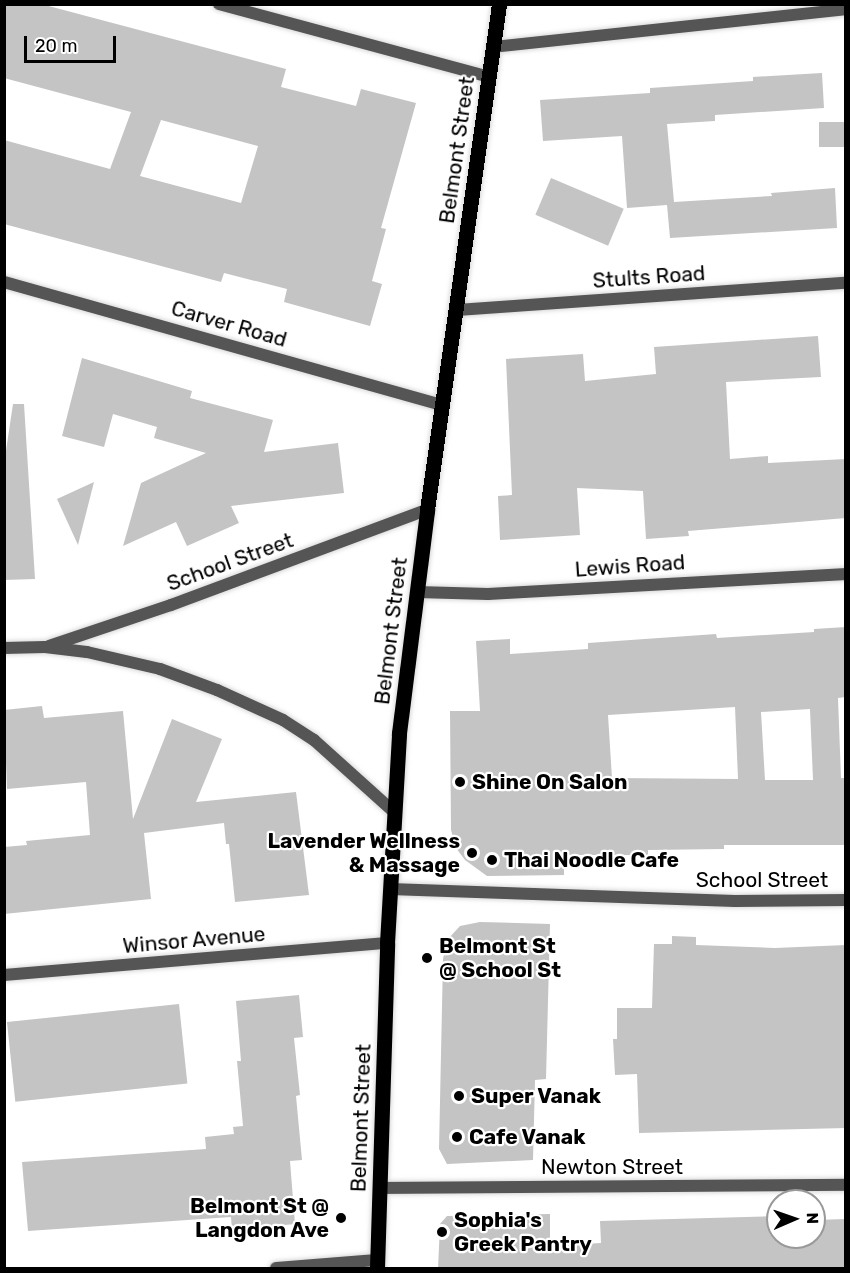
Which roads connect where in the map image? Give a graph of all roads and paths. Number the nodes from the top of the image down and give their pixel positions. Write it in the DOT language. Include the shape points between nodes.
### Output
graph roads {
  1 [pos="219,4"];
  2 [pos="499,4"];
  3 [pos="846,9"];
  4 [pos="493,47"];
  5 [pos="489,77"];
  6 [pos="4,282"];
  7 [pos="846,283"];
  8 [pos="456,310"];
  9 [pos="442,405"];
  10 [pos="427,510"];
  11 [pos="846,573"];
  12 [pos="417,592"];
  13 [pos="45,647"];
  14 [pos="4,648"];
  15 [pos="394,812"];
  16 [pos="390,889"];
  17 [pos="846,900"];
  18 [pos="387,943"];
  19 [pos="4,975"];
  20 [pos="846,1185"];
  21 [pos="380,1188"];
  22 [pos="377,1264"];
  23 [pos="276,1269"];
  1 -- 5 [label="street"];
  2 -- 4 [label="main road, Belmont Street"];
  3 -- 4 [label="street"];
  4 -- 5 [label="main road, Belmont Street"];
  5 -- 8 [label="main road, Belmont Street"];
  6 -- 9 [label="street, Carver Road"];
  7 -- 8 [label="street, Stults Road"];
  8 -- 9 [label="main road, Belmont Street"];
  9 -- 10 [label="main road, Belmont Street"];
  10 -- 12 [label="main road, Belmont Street"];
  10 -- 13 [label="street, School Street" via="171,605"];
  11 -- 12 [label="street, Lewis Road" via="488,594"];
  12 -- 15 [label="main road, Belmont Street" via="402,705"];
  13 -- 14 [label="street, School Street"];
  13 -- 15 [label="street, School Street" via="160,669 283,720 314,740"];
  15 -- 16 [label="main road, Belmont Street"];
  16 -- 17 [label="street, School Street" via="735,901"];
  16 -- 18 [label="main road, Belmont Street"];
  18 -- 19 [label="street, Winsor Avenue"];
  18 -- 21 [label="main road, Belmont Street"];
  20 -- 21 [label="street, Newton Street"];
  21 -- 22 [label="main road, Belmont Street"];
  22 -- 23 [label="street"];
}
